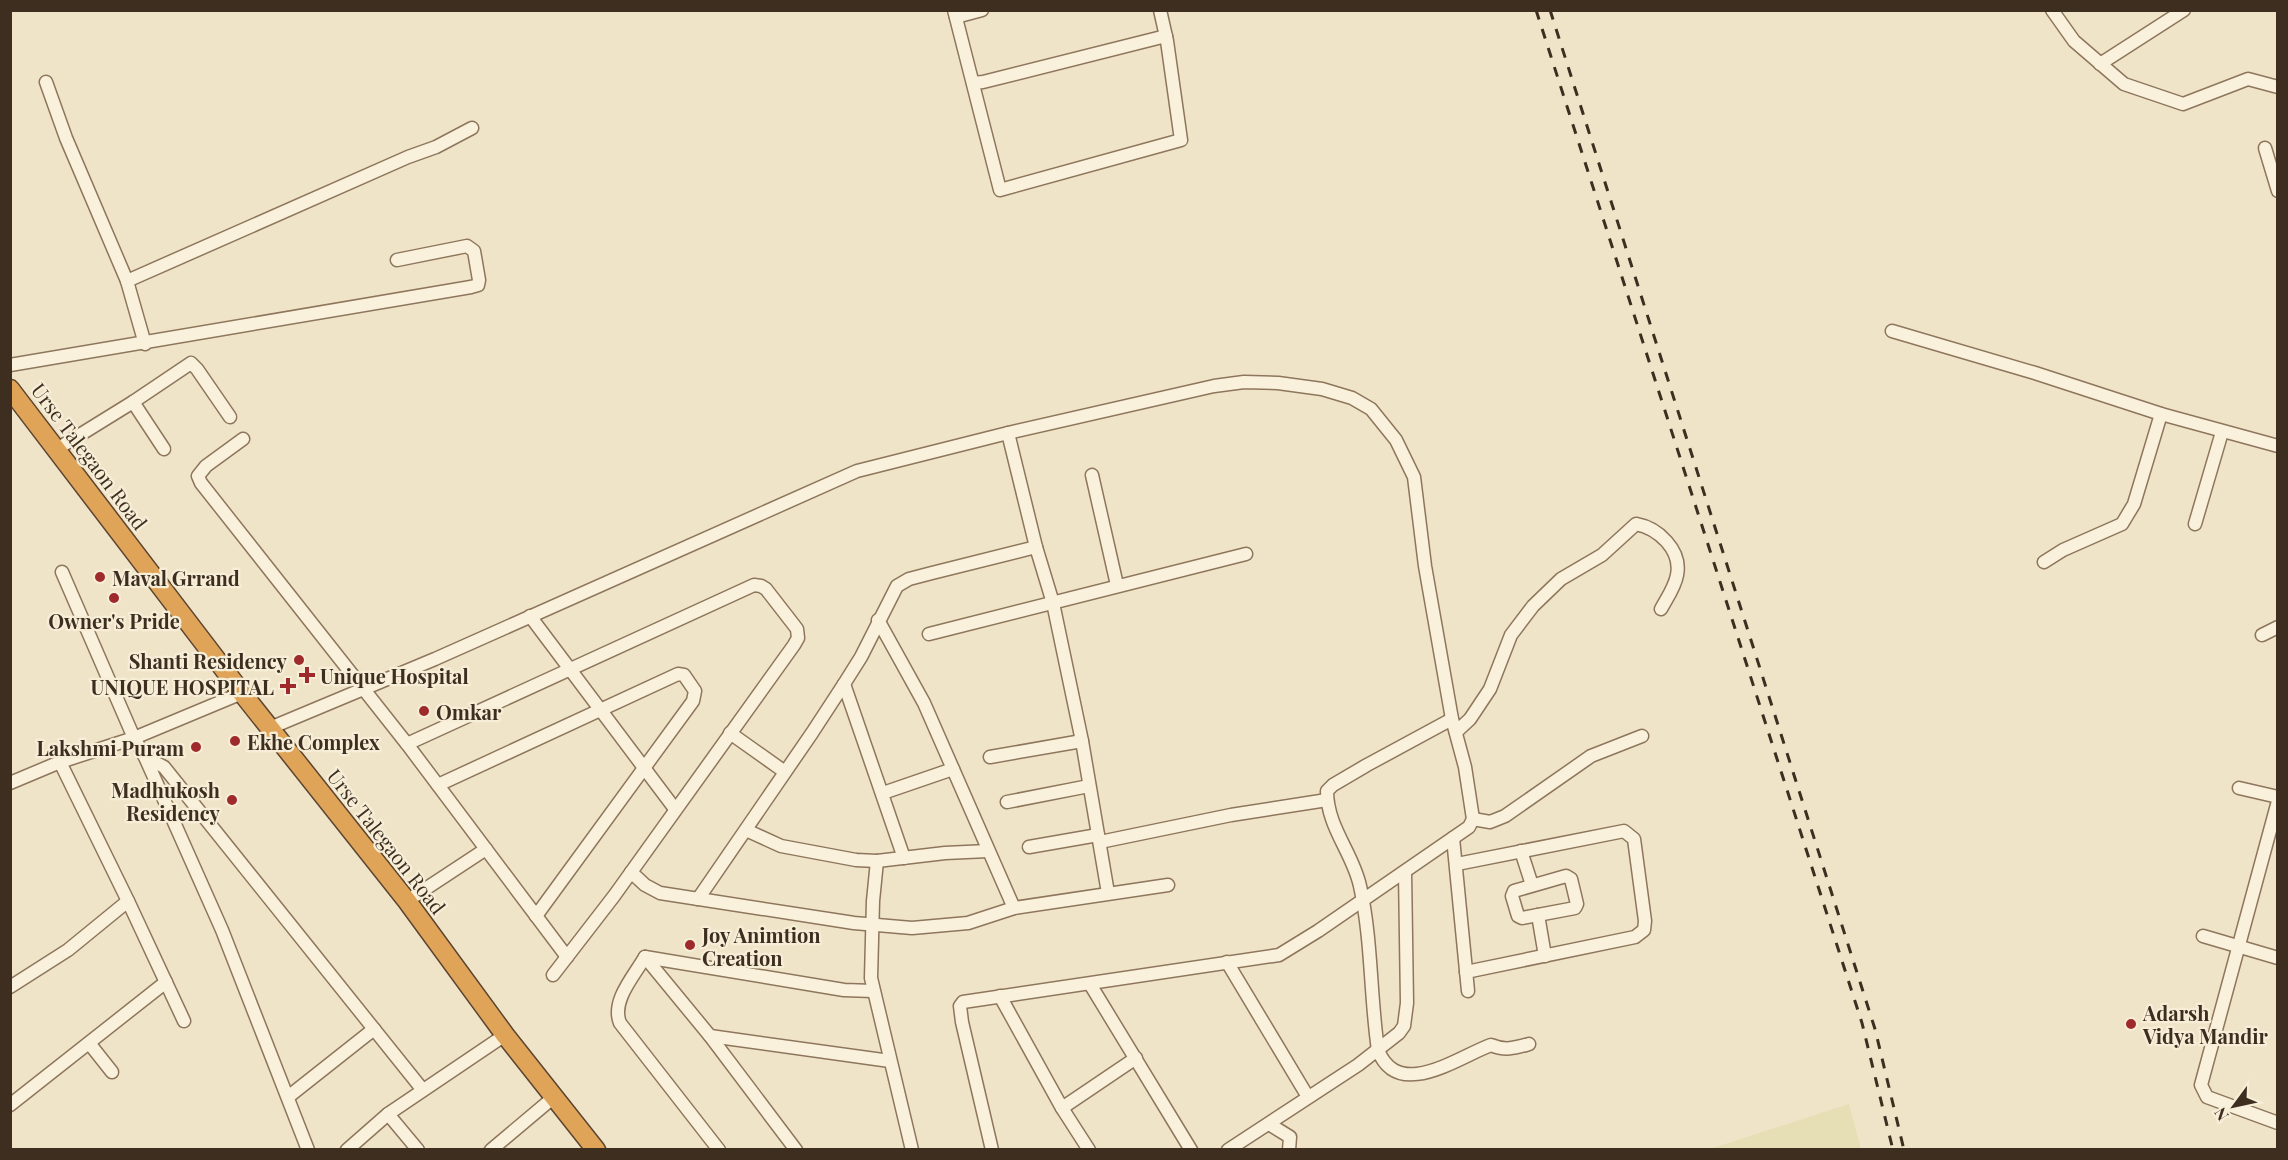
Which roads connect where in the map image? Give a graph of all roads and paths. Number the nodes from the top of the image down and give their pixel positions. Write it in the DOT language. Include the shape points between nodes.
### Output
graph roads {
  1 [pos="982,10"];
  2 [pos="1160,10"];
  3 [pos="2052,10"];
  4 [pos="2184,10"];
  5 [pos="955,14"];
  6 [pos="1166,36"];
  7 [pos="2100,64"];
  8 [pos="46,82"];
  9 [pos="973,83"];
  10 [pos="2277,87"];
  11 [pos="472,128"];
  12 [pos="2265,148"];
  13 [pos="2275,173"];
  14 [pos="2277,191"];
  15 [pos="397,260"];
  16 [pos="127,281"];
  17 [pos="1892,331"];
  18 [pos="145,344"];
  19 [pos="10,365"];
  20 [pos="10,389"];
  21 [pos="133,402"];
  22 [pos="2161,414"];
  23 [pos="230,417"];
  24 [pos="2222,432"];
  25 [pos="1008,433"];
  26 [pos="243,439"];
  27 [pos="2277,446"];
  28 [pos="57,449"];
  29 [pos="164,449"];
  30 [pos="1092,475"];
  31 [pos="2195,524"];
  32 [pos="1036,547"];
  33 [pos="1246,554"];
  34 [pos="2044,562"];
  35 [pos="62,572"];
  36 [pos="1117,585"];
  37 [pos="1053,603"];
  38 [pos="1661,609"];
  39 [pos="530,616"];
  40 [pos="878,620"];
  41 [pos="2277,627"];
  42 [pos="929,634"];
  43 [pos="2262,635"];
  44 [pos="570,669"];
  45 [pos="844,684"];
  46 [pos="363,688"];
  47 [pos="242,693"];
  48 [pos="600,709"];
  49 [pos="1452,719"];
  50 [pos="270,728"];
  51 [pos="1456,732"];
  52 [pos="730,733"];
  53 [pos="1642,736"];
  54 [pos="134,738"];
  55 [pos="1082,741"];
  56 [pos="408,744"];
  57 [pos="145,756"];
  58 [pos="990,757"];
  59 [pos="60,762"];
  60 [pos="644,767"];
  61 [pos="953,769"];
  62 [pos="785,772"];
  63 [pos="10,783"];
  64 [pos="438,785"];
  65 [pos="1089,786"];
  66 [pos="2239,788"];
  67 [pos="883,793"];
  68 [pos="2277,799"];
  69 [pos="1327,800"];
  70 [pos="1007,802"];
  71 [pos="675,809"];
  72 [pos="1473,819"];
  73 [pos="746,830"];
  74 [pos="1099,838"];
  75 [pos="1453,838"];
  76 [pos="1029,848"];
  77 [pos="486,849"];
  78 [pos="988,850"];
  79 [pos="1521,851"];
  80 [pos="904,858"];
  81 [pos="877,861"];
  82 [pos="1457,864"];
  83 [pos="631,872"];
  84 [pos="1404,872"];
  85 [pos="1168,885"];
  86 [pos="1532,885"];
  87 [pos="1108,893"];
  88 [pos="698,899"];
  89 [pos="1363,900"];
  90 [pos="128,901"];
  91 [pos="407,901"];
  92 [pos="1014,908"];
  93 [pos="1538,915"];
  94 [pos="536,916"];
  95 [pos="872,926"];
  96 [pos="2203,936"];
  97 [pos="2238,948"];
  98 [pos="1545,956"];
  99 [pos="567,957"];
  100 [pos="645,957"];
  101 [pos="2277,958"];
  102 [pos="1227,962"];
  103 [pos="1466,972"];
  104 [pos="553,975"];
  105 [pos="166,982"];
  106 [pos="1090,984"];
  107 [pos="10,987"];
  108 [pos="873,991"];
  109 [pos="1468,991"];
  110 [pos="1000,996"];
  111 [pos="184,1021"];
  112 [pos="374,1029"];
  113 [pos="505,1035"];
  114 [pos="710,1036"];
  115 [pos="89,1043"];
  116 [pos="1529,1044"];
  117 [pos="1378,1050"];
  118 [pos="1136,1058"];
  119 [pos="890,1061"];
  120 [pos="112,1072"];
  121 [pos="422,1089"];
  122 [pos="288,1097"];
  123 [pos="554,1097"];
  124 [pos="1308,1097"];
  125 [pos="10,1105"];
  126 [pos="1062,1108"];
  127 [pos="388,1114"];
  128 [pos="2277,1123"];
  129 [pos="1269,1124"];
  130 [pos="793,1145"];
  131 [pos="308,1149"];
  132 [pos="347,1149"];
  133 [pos="418,1149"];
  134 [pos="490,1149"];
  135 [pos="596,1149"];
  136 [pos="719,1149"];
  137 [pos="779,1149"];
  138 [pos="912,1149"];
  139 [pos="992,1149"];
  140 [pos="1089,1149"];
  141 [pos="1191,1149"];
  142 [pos="1228,1149"];
  143 [pos="1289,1149"];
  1 -- 5 [label="street"];
  2 -- 6 [label="street"];
  3 -- 7 [label="street" via="2074,41"];
  4 -- 7 [label="street"];
  5 -- 9 [label="street"];
  6 -- 9 [label="street"];
  6 -- 9 [label="street" via="1181,140 1000,190"];
  7 -- 10 [label="street" via="2124,84 2182,104 2248,79"];
  8 -- 16 [label="street"];
  11 -- 16 [label="street"];
  12 -- 13 [label="street"];
  13 -- 14 [label="street"];
  15 -- 18 [label="street" via="467,246 474,250 478,285"];
  16 -- 18 [label="street"];
  17 -- 22 [label="street"];
  18 -- 19 [label="street"];
  20 -- 28 [label="highway, Urse Talegaon Road"];
  21 -- 23 [label="street" via="191,363"];
  21 -- 28 [label="street"];
  21 -- 29 [label="street"];
  22 -- 24 [label="street"];
  22 -- 34 [label="street" via="2134,504 2122,524"];
  24 -- 27 [label="street"];
  24 -- 31 [label="street"];
  25 -- 32 [label="street"];
  25 -- 39 [label="street" via="857,471"];
  25 -- 49 [label="street" via="1244,382 1322,389 1352,398 1371,409 1396,440 1414,477 1425,567"];
  26 -- 46 [label="street" via="198,476"];
  28 -- 47 [label="highway, Urse Talegaon Road"];
  30 -- 36 [label="street"];
  32 -- 37 [label="street"];
  32 -- 40 [label="street" via="909,579 897,586"];
  33 -- 36 [label="street"];
  35 -- 54 [label="street"];
  36 -- 37 [label="street"];
  37 -- 42 [label="street"];
  37 -- 55 [label="street"];
  38 -- 51 [label="street" via="1675,584 1675,558 1665,538 1636,524 1602,555 1561,579 1533,606 1510,635 1490,689"];
  39 -- 44 [label="street"];
  39 -- 46 [label="street"];
  40 -- 45 [label="street"];
  40 -- 61 [label="street" via="924,703"];
  41 -- 43 [label="street"];
  44 -- 48 [label="street"];
  44 -- 52 [label="street" via="761,585 797,629 798,639"];
  44 -- 56 [label="street"];
  45 -- 62 [label="street"];
  45 -- 67 [label="street"];
  46 -- 50 [label="street"];
  46 -- 56 [label="street"];
  47 -- 50 [label="highway, Urse Talegaon Road"];
  47 -- 54 [label="street"];
  48 -- 60 [label="street"];
  48 -- 60 [label="street" via="678,674 684,675 696,695"];
  48 -- 64 [label="street"];
  49 -- 51 [label="street"];
  49 -- 69 [label="street" via="1333,785 1327,791"];
  50 -- 91 [label="highway, Urse Talegaon Road"];
  51 -- 72 [label="street"];
  52 -- 62 [label="street"];
  52 -- 71 [label="street"];
  53 -- 72 [label="street" via="1591,756 1505,816 1490,822"];
  54 -- 57 [label="street"];
  54 -- 59 [label="street"];
  55 -- 58 [label="street"];
  55 -- 65 [label="street"];
  56 -- 64 [label="street"];
  57 -- 112 [label="street" via="164,767"];
  57 -- 122 [label="street" via="222,930"];
  59 -- 63 [label="street"];
  59 -- 90 [label="street"];
  60 -- 71 [label="street"];
  60 -- 94 [label="street"];
  61 -- 67 [label="street"];
  61 -- 78 [label="street"];
  62 -- 73 [label="street"];
  64 -- 77 [label="street"];
  65 -- 70 [label="street"];
  65 -- 74 [label="street"];
  66 -- 68 [label="street"];
  67 -- 80 [label="street"];
  68 -- 97 [label="street"];
  69 -- 74 [label="street"];
  69 -- 89 [label="street"];
  71 -- 83 [label="street"];
  72 -- 75 [label="street" via="1469,827"];
  73 -- 81 [label="street" via="781,846"];
  73 -- 88 [label="street"];
  74 -- 76 [label="street"];
  74 -- 87 [label="street"];
  75 -- 82 [label="street"];
  75 -- 84 [label="street"];
  77 -- 91 [label="street"];
  77 -- 94 [label="street"];
  78 -- 80 [label="street"];
  78 -- 92 [label="street"];
  79 -- 82 [label="street"];
  79 -- 86 [label="street"];
  79 -- 98 [label="street" via="1624,831 1634,839 1644,930 1635,937"];
  80 -- 81 [label="street"];
  81 -- 95 [label="street"];
  82 -- 103 [label="street"];
  83 -- 88 [label="street" via="660,893"];
  83 -- 99 [label="street"];
  84 -- 89 [label="street"];
  84 -- 117 [label="street" via="1406,1019 1399,1033"];
  85 -- 87 [label="street"];
  86 -- 93 [label="street" via="1514,891 1512,896 1520,918"];
  86 -- 93 [label="street" via="1569,877 1576,904 1575,908"];
  87 -- 92 [label="street"];
  88 -- 95 [label="street"];
  89 -- 102 [label="street" via="1279,955"];
  89 -- 117 [label="street"];
  90 -- 105 [label="street"];
  90 -- 107 [label="street" via="68,950"];
  91 -- 113 [label="highway, Urse Talegaon Road"];
  92 -- 95 [label="street" via="969,923 912,928"];
  93 -- 98 [label="street"];
  94 -- 99 [label="street"];
  95 -- 108 [label="street"];
  96 -- 97 [label="street"];
  97 -- 101 [label="street"];
  97 -- 128 [label="street" via="2201,1085 2207,1097"];
  98 -- 103 [label="street"];
  99 -- 104 [label="street"];
  100 -- 108 [label="street" via="844,990"];
  100 -- 114 [label="street"];
  100 -- 136 [label="street" via="618,1004 620,1023"];
  102 -- 106 [label="street"];
  102 -- 124 [label="street"];
  103 -- 109 [label="street"];
  105 -- 111 [label="street"];
  105 -- 115 [label="street"];
  106 -- 110 [label="street"];
  106 -- 118 [label="street"];
  108 -- 119 [label="street"];
  110 -- 126 [label="street"];
  110 -- 139 [label="street" via="963,1002 960,1006"];
  112 -- 121 [label="street"];
  112 -- 122 [label="street"];
  113 -- 121 [label="street"];
  113 -- 123 [label="highway, Urse Talegaon Road"];
  114 -- 119 [label="street"];
  114 -- 130 [label="street"];
  115 -- 120 [label="street"];
  115 -- 125 [label="street"];
  116 -- 117 [label="street" via="1510,1049 1491,1045 1441,1068 1412,1074 1390,1067"];
  117 -- 124 [label="street"];
  118 -- 126 [label="street"];
  118 -- 141 [label="street"];
  119 -- 138 [label="street"];
  121 -- 127 [label="street"];
  122 -- 131 [label="street"];
  123 -- 134 [label="street"];
  123 -- 135 [label="highway, Urse Talegaon Road"];
  124 -- 129 [label="street"];
  126 -- 140 [label="street"];
  127 -- 132 [label="street"];
  127 -- 133 [label="street"];
  129 -- 142 [label="street"];
  129 -- 143 [label="street" via="1290,1137"];
  130 -- 137 [label="street"];
}
